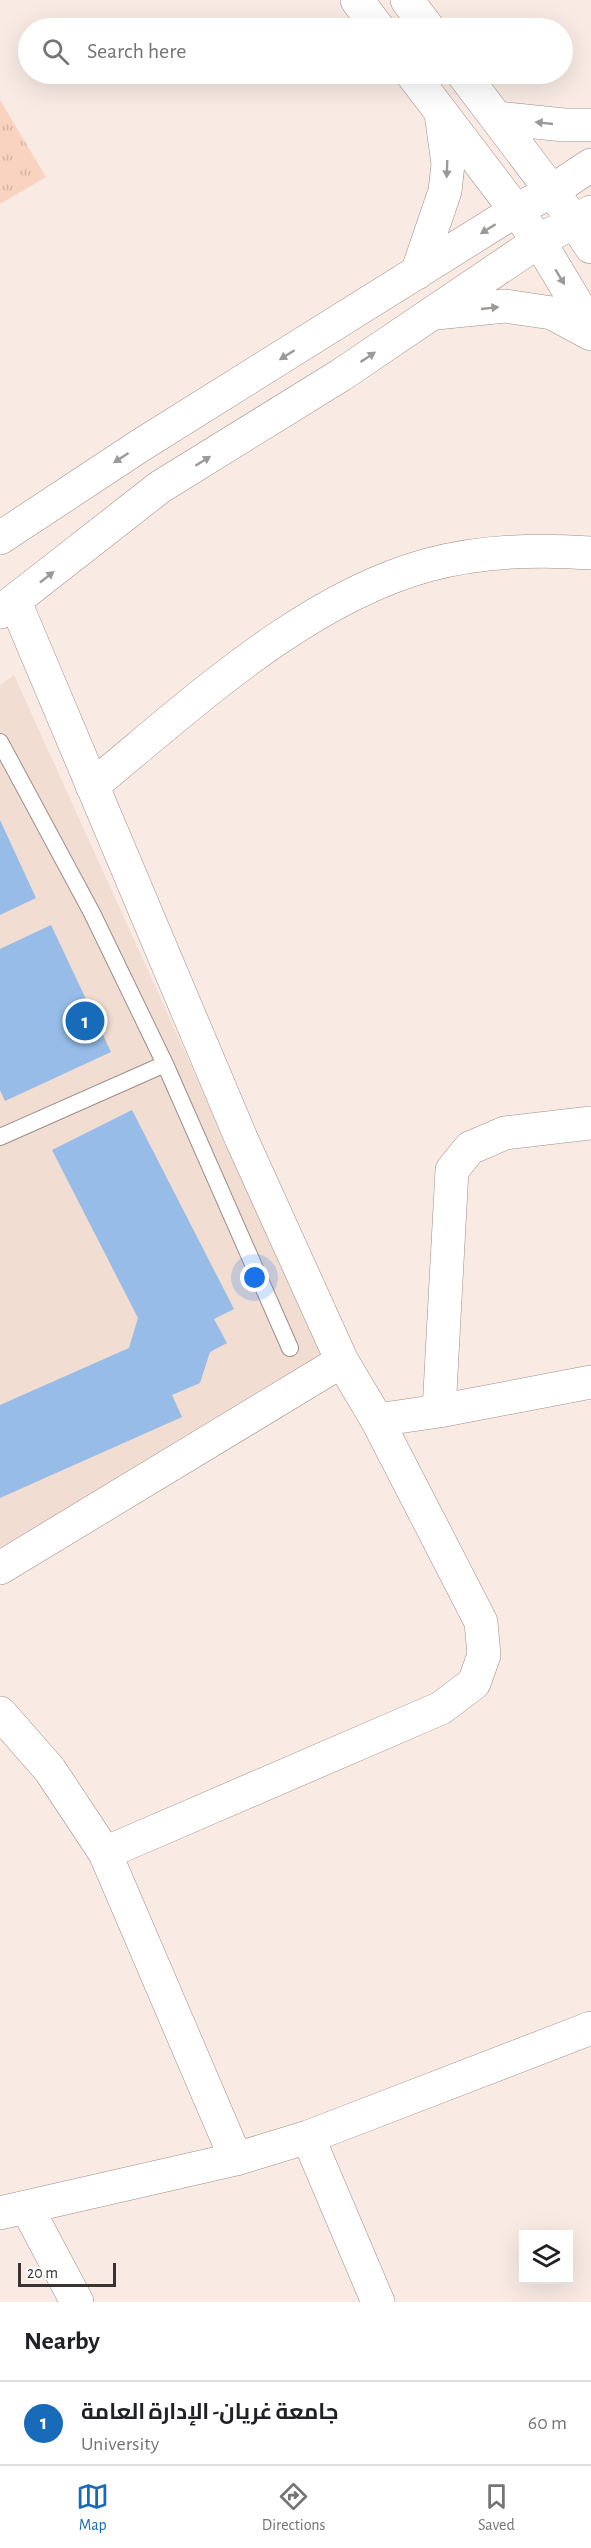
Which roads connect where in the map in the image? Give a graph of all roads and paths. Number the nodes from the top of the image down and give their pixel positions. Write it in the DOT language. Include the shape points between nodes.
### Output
graph roads {
  1 [pos="357,0"];
  2 [pos="406,0"];
  3 [pos="370,18"];
  4 [pos="420,18"];
  5 [pos="420,84"];
  6 [pos="471,84"];
  7 [pos="440,111"];
  8 [pos="497,118"];
  9 [pos="591,125"];
  10 [pos="591,165"];
  11 [pos="552,191"];
  12 [pos="515,211"];
  13 [pos="586,227"];
  14 [pos="539,241"];
  15 [pos="417,273"];
  16 [pos="432,314"];
  17 [pos="591,328"];
  18 [pos="591,334"];
  19 [pos="0,537"];
  20 [pos="591,553"];
  21 [pos="8,607"];
  22 [pos="0,742"];
  23 [pos="92,786"];
  24 [pos="165,1064"];
  25 [pos="591,1123"];
  26 [pos="0,1137"];
  27 [pos="290,1348"];
  28 [pos="342,1361"];
  29 [pos="591,1382"];
  30 [pos="439,1411"];
  31 [pos="377,1420"];
  32 [pos="0,1568"];
  33 [pos="0,1713"];
  34 [pos="105,1853"];
  35 [pos="591,2028"];
  36 [pos="308,2137"];
  37 [pos="236,2159"];
  38 [pos="13,2211"];
  39 [pos="77,2302"];
  40 [pos="378,2302"];
  1 -- 3 [label="street"];
  2 -- 4 [label="street"];
  5 -- 7 [label="street"];
  6 -- 8 [label="street"];
  7 -- 12 [label="street"];
  7 -- 15 [label="street, one-way" via="448,165 445,191"];
  9 -- 8 [label="street, one-way"];
  8 -- 11 [label="street"];
  10 -- 11 [label="street"];
  11 -- 12 [label="street"];
  11 -- 13 [label="street"];
  12 -- 14 [label="street"];
  12 -- 15 [label="street, one-way"];
  13 -- 14 [label="street"];
  14 -- 16 [label="street"];
  14 -- 17 [label="street, one-way"];
  15 -- 19 [label="street, one-way"];
  16 -- 18 [label="street, one-way" via="505,306 552,314"];
  21 -- 16 [label="street, one-way" via="160,487"];
  20 -- 23 [label="street" via="556,550 481,555 428,565 370,586 289,631"];
  21 -- 23 [label="street"];
  22 -- 24 [label="lane" via="92,913"];
  23 -- 28 [label="street" via="241,1138"];
  24 -- 26 [label="lane"];
  24 -- 27 [label="lane"];
  25 -- 30 [label="street" via="505,1133 470,1148 452,1170"];
  28 -- 31 [label="street"];
  28 -- 32 [label="street"];
  29 -- 30 [label="street"];
  30 -- 31 [label="street"];
  31 -- 34 [label="street" via="481,1622 484,1655 474,1683 441,1708"];
  33 -- 34 [label="street" via="50,1770"];
  34 -- 37 [label="street"];
  35 -- 36 [label="street"];
  36 -- 37 [label="street"];
  36 -- 40 [label="street"];
  37 -- 38 [label="street"];
  38 -- 39 [label="street"];
}
